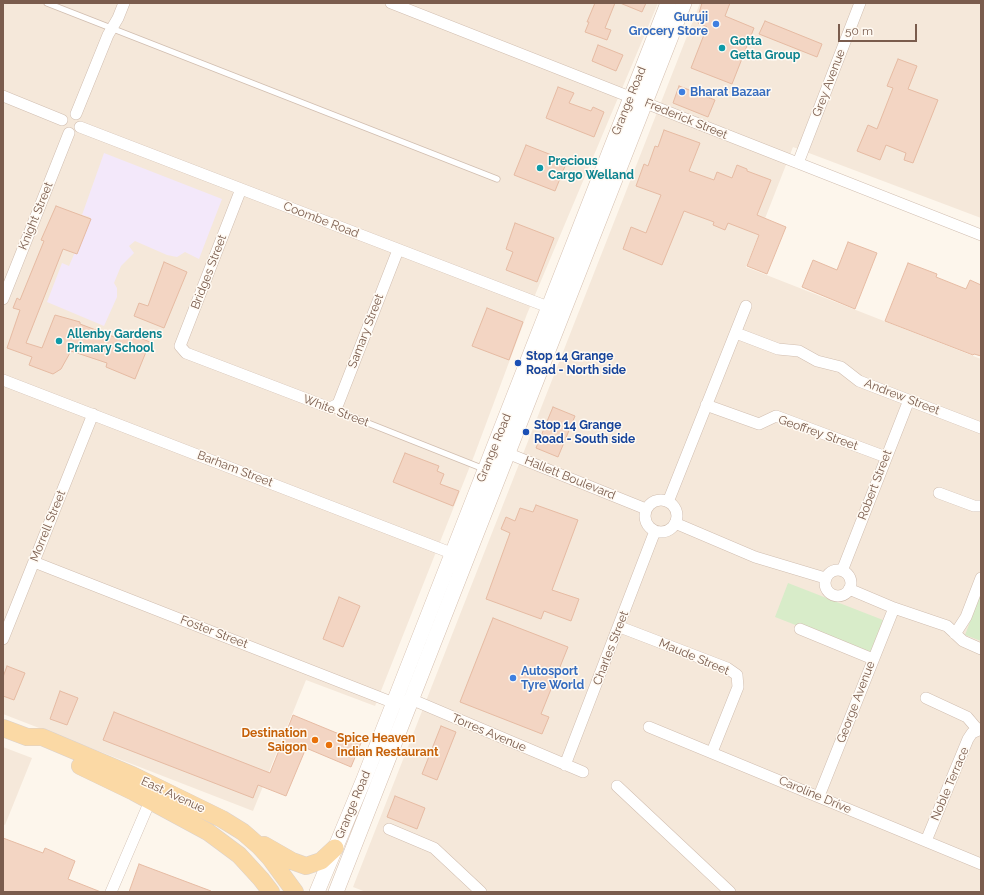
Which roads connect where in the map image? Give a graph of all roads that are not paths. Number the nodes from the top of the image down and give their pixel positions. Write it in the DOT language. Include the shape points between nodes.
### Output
graph roads {
  1 [pos="47,3"];
  2 [pos="124,3"];
  3 [pos="391,3"];
  4 [pos="668,3"];
  5 [pos="684,3"];
  6 [pos="860,3"];
  7 [pos="112,28"];
  8 [pos="3,96"];
  9 [pos="631,98"];
  10 [pos="645,103"];
  11 [pos="76,114"];
  12 [pos="62,120"];
  13 [pos="80,127"];
  14 [pos="69,133"];
  15 [pos="798,163"];
  16 [pos="497,179"];
  17 [pos="240,189"];
  18 [pos="981,235"];
  19 [pos="398,250"];
  20 [pos="3,299"];
  21 [pos="746,306"];
  22 [pos="555,310"];
  23 [pos="736,333"];
  24 [pos="186,353"];
  25 [pos="3,380"];
  26 [pos="909,400"];
  27 [pos="706,405"];
  28 [pos="330,408"];
  29 [pos="93,414"];
  30 [pos="981,428"];
  31 [pos="501,450"];
  32 [pos="886,457"];
  33 [pos="485,469"];
  34 [pos="939,493"];
  35 [pos="668,502"];
  36 [pos="981,505"];
  37 [pos="646,509"];
  38 [pos="675,523"];
  39 [pos="655,531"];
  40 [pos="452,554"];
  41 [pos="468,559"];
  42 [pos="34,562"];
  43 [pos="842,571"];
  44 [pos="825,578"];
  45 [pos="981,578"];
  46 [pos="849,589"];
  47 [pos="894,608"];
  48 [pos="620,627"];
  49 [pos="800,629"];
  50 [pos="955,634"];
  51 [pos="3,639"];
  52 [pos="981,649"];
  53 [pos="873,659"];
  54 [pos="926,698"];
  55 [pos="413,700"];
  56 [pos="394,703"];
  57 [pos="649,727"];
  58 [pos="3,728"];
  59 [pos="980,730"];
  60 [pos="27,737"];
  61 [pos="712,752"];
  62 [pos="565,765"];
  63 [pos="583,772"];
  64 [pos="617,786"];
  65 [pos="819,796"];
  66 [pos="150,801"];
  67 [pos="389,829"];
  68 [pos="247,836"];
  69 [pos="926,842"];
  70 [pos="335,848"];
  71 [pos="981,864"];
  72 [pos="111,892"];
  73 [pos="271,892"];
  74 [pos="295,892"];
  75 [pos="317,892"];
  76 [pos="336,892"];
  77 [pos="481,892"];
  78 [pos="730,892"];
  1 -- 7 [label="lane"];
  2 -- 7 [label="street"];
  3 -- 9 [label="street, Frederick Street"];
  4 -- 9 [label="main road, Grange Road"];
  5 -- 10 [label="main road, Grange Road"];
  6 -- 15 [label="street, Grey Avenue"];
  7 -- 11 [label="street"];
  7 -- 16 [label="lane"];
  8 -- 12 [label="street"];
  9 -- 10 [label="street, Frederick Street"];
  9 -- 22 [label="main road, Grange Road"];
  10 -- 15 [label="street, Frederick Street"];
  10 -- 22 [label="main road, Grange Road"];
  11 -- 12 [label="street" via="67,114"];
  11 -- 13 [label="street" via="81,120"];
  12 -- 14 [label="street" via="62,127"];
  13 -- 14 [label="street" via="76,132"];
  13 -- 17 [label="street, Coombe Road"];
  14 -- 20 [label="street, Knight Street"];
  15 -- 18 [label="street, Frederick Street"];
  17 -- 19 [label="street, Coombe Road"];
  17 -- 24 [label="street, Bridges Street" via="180,346"];
  19 -- 22 [label="street, Coombe Road"];
  19 -- 28 [label="street, Samary Street" via="338,404"];
  21 -- 23 [label="street"];
  22 -- 31 [label="main road, Grange Road"];
  23 -- 26 [label="street, Andrew Street" via="778,349 799,351 817,361 837,365 859,381"];
  23 -- 27 [label="street"];
  24 -- 28 [label="street, White Street"];
  25 -- 29 [label="street, Barham Street"];
  26 -- 30 [label="street, Andrew Street"];
  26 -- 32 [label="street, Robert Street"];
  27 -- 32 [label="street, Geoffrey Street" via="759,424 776,416"];
  27 -- 35 [label="street"];
  28 -- 33 [label="lane, White Street"];
  29 -- 40 [label="street, Barham Street"];
  29 -- 42 [label="street, Morrell Street"];
  31 -- 33 [label="main road, Grange Road"];
  31 -- 37 [label="street, Hallett Boulevard"];
  31 -- 41 [label="main road, Grange Road"];
  32 -- 43 [label="street, Robert Street"];
  33 -- 40 [label="main road, Grange Road"];
  34 -- 36 [label="street" via="974,506"];
  35 -- 37 [label="street" via="655,501"];
  35 -- 38 [label="street" via="676,511"];
  37 -- 39 [label="street" via="646,522"];
  38 -- 39 [label="street" via="667,530"];
  38 -- 44 [label="street" via="756,557"];
  39 -- 48 [label="street, Charles Street"];
  40 -- 41 [label="street, Barham Street"];
  40 -- 56 [label="main road, Grange Road"];
  41 -- 55 [label="main road, Grange Road"];
  42 -- 51 [label="street, Morrell Street"];
  42 -- 56 [label="street, Foster Street"];
  43 -- 44 [label="street" via="836,570"];
  43 -- 46 [label="street" via="850,578"];
  44 -- 46 [label="street" via="824,585 832,595 845,594"];
  45 -- 50 [label="street" via="966,617"];
  46 -- 47 [label="street"];
  47 -- 50 [label="street" via="943,625"];
  47 -- 53 [label="street, George Avenue"];
  48 -- 61 [label="street, Maude Street" via="726,668 737,676 738,687"];
  48 -- 62 [label="street, Charles Street"];
  49 -- 53 [label="street"];
  50 -- 52 [label="street" via="963,641"];
  53 -- 65 [label="street, George Avenue"];
  54 -- 59 [label="street, Noble Terrace" via="966,717"];
  55 -- 56 [label="street"];
  55 -- 62 [label="street, Torres Avenue"];
  55 -- 76 [label="main road, Grange Road"];
  56 -- 70 [label="main road, Grange Road"];
  57 -- 61 [label="street, Caroline Drive"];
  58 -- 60 [label="main road, East Avenue"];
  59 -- 69 [label="street, Noble Terrace" via="968,739"];
  60 -- 66 [label="main road, East Avenue" via="38,748 100,775"];
  60 -- 68 [label="main road, East Avenue" via="42,736 132,775 222,819"];
  61 -- 65 [label="street, Caroline Drive"];
  62 -- 63 [label="street, Torres Avenue"];
  64 -- 78 [label="street"];
  65 -- 69 [label="street, Caroline Drive"];
  66 -- 72 [label="street"];
  66 -- 73 [label="main road, East Avenue" via="222,842 251,868"];
  67 -- 77 [label="street" via="434,848"];
  68 -- 70 [label="main road" via="300,865 316,864"];
  68 -- 74 [label="main road, East Avenue" via="270,858"];
  69 -- 71 [label="street, Caroline Drive"];
  70 -- 75 [label="main road, Grange Road"];
}
